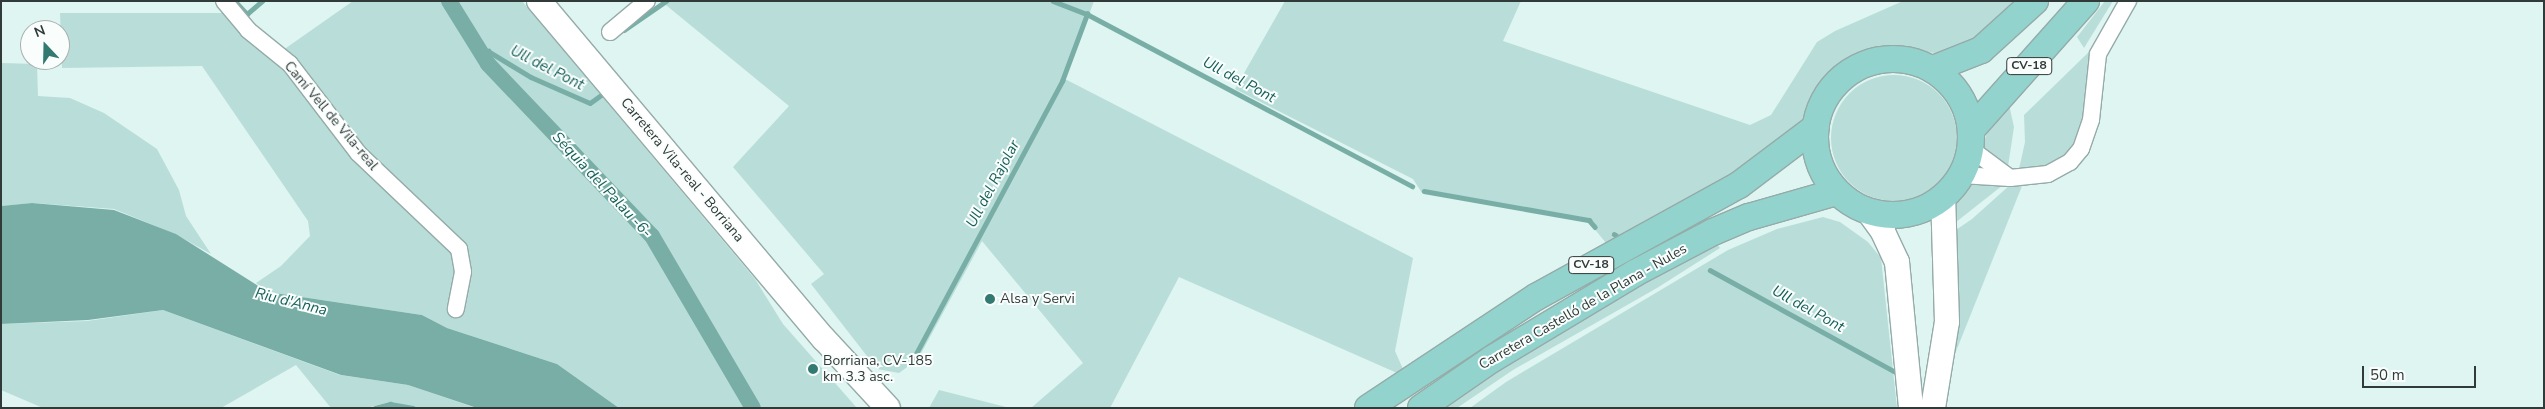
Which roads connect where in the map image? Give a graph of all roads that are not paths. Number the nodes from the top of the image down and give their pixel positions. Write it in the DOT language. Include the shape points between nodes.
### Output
graph roads {
  1 [pos="224,1"];
  2 [pos="539,1"];
  3 [pos="647,1"];
  4 [pos="2034,1"];
  5 [pos="2086,1"];
  6 [pos="2128,1"];
  7 [pos="610,32"];
  8 [pos="1933,69"];
  9 [pos="1816,126"];
  10 [pos="1971,140"];
  11 [pos="1962,176"];
  12 [pos="2010,178"];
  13 [pos="1837,192"];
  14 [pos="1943,197"];
  15 [pos="1868,211"];
  16 [pos="456,310"];
  17 [pos="824,339"];
  18 [pos="876,408"];
  19 [pos="888,408"];
  20 [pos="1368,408"];
  21 [pos="1421,408"];
  22 [pos="1911,408"];
  23 [pos="1933,408"];
  1 -- 16 [label="street, Camí Vell de Vila-real" via="248,30 290,64 358,152 459,248 463,272"];
  2 -- 17 [label="main road, Carretera Vila-real - Borriana"];
  3 -- 7 [label="street"];
  4 -- 8 [label="main road" via="1981,50"];
  5 -- 10 [label="main road, CV-18"];
  6 -- 12 [label="street" via="2098,54 2091,120 2082,149 2070,162 2048,174"];
  8 -- 9 [label="main road, CV-18" via="1892,59 1852,70 1828,94"];
  8 -- 10 [label="main road" via="1960,95"];
  9 -- 13 [label="main road, CV-18" via="1819,162"];
  9 -- 20 [label="main road, CV-18" via="1739,185 1536,297"];
  10 -- 11 [label="main road, CV-18"];
  10 -- 12 [label="street"];
  11 -- 12 [label="street"];
  11 -- 14 [label="main road, CV-18"];
  13 -- 15 [label="main road, CV-18"];
  13 -- 21 [label="main road, Carretera Castelló de la Plana - Nules / CV-18" via="1749,217 1713,232 1635,273 1509,349"];
  14 -- 15 [label="main road, CV-18" via="1907,214"];
  14 -- 23 [label="main road" via="1947,322"];
  15 -- 22 [label="main road" via="1883,232 1897,262"];
  17 -- 18 [label="main road, Carretera Vila-real - Borriana"];
  17 -- 19 [label="main road, Carretera Vila-real - Borriana"];
}
